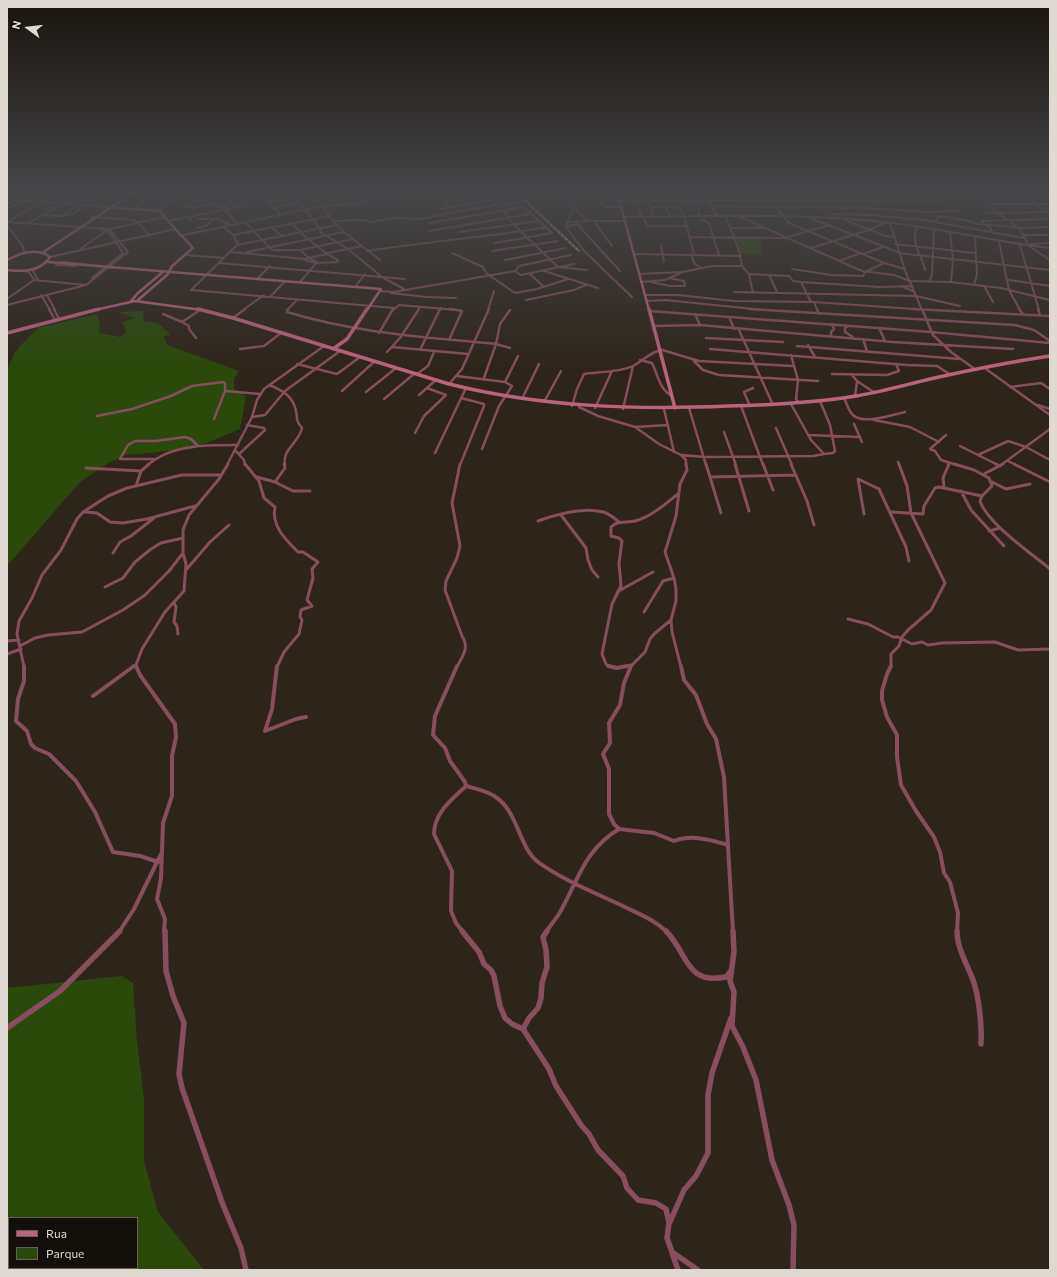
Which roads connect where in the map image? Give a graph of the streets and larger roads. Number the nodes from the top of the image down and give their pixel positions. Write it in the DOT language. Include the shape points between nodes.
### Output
graph roads {
  1 [pos="35,252"];
  2 [pos="69,252"];
  3 [pos="122,252"];
  4 [pos="128,252"];
  5 [pos="186,252"];
  6 [pos="189,252"];
  7 [pos="231,252"];
  8 [pos="252,252"];
  9 [pos="302,252"];
  10 [pos="323,252"];
  11 [pos="337,252"];
  12 [pos="351,252"];
  13 [pos="368,252"];
  14 [pos="452,252"];
  15 [pos="541,252"];
  16 [pos="585,252"];
  17 [pos="602,252"];
  18 [pos="718,252"];
  19 [pos="740,252"];
  20 [pos="819,252"];
  21 [pos="856,252"];
  22 [pos="868,252"];
  23 [pos="899,252"];
  24 [pos="917,252"];
  25 [pos="933,252"];
  26 [pos="952,252"];
  27 [pos="964,252"];
  28 [pos="1002,252"];
  29 [pos="1023,252"];
  30 [pos="1038,252"];
  31 [pos="25,253"];
  32 [pos="42,253"];
  33 [pos="246,253"];
  34 [pos="974,253"];
  35 [pos="326,254"];
  36 [pos="634,254"];
  37 [pos="663,254"];
  38 [pos="691,254"];
  39 [pos="694,254"];
  40 [pos="862,254"];
  41 [pos="186,255"];
  42 [pos="571,255"];
  43 [pos="719,255"];
  44 [pos="918,255"];
  45 [pos="50,256"];
  46 [pos="741,256"];
  47 [pos="933,256"];
  48 [pos="224,258"];
  49 [pos="309,258"];
  50 [pos="953,259"];
  51 [pos="7,260"];
  52 [pos="305,260"];
  53 [pos="380,260"];
  54 [pos="505,260"];
  55 [pos="550,260"];
  56 [pos="1050,260"];
  57 [pos="840,261"];
  58 [pos="976,261"];
  59 [pos="48,262"];
  60 [pos="664,262"];
  61 [pos="73,263"];
  62 [pos="219,263"];
  63 [pos="316,263"];
  64 [pos="884,263"];
  65 [pos="57,264"];
  66 [pos="574,264"];
  67 [pos="43,265"];
  68 [pos="697,265"];
  69 [pos="1006,265"];
  70 [pos="78,266"];
  71 [pos="270,266"];
  72 [pos="742,266"];
  73 [pos="37,267"];
  74 [pos="558,267"];
  75 [pos="1027,267"];
  76 [pos="106,268"];
  77 [pos="701,268"];
  78 [pos="696,269"];
  79 [pos="792,269"];
  80 [pos="905,269"];
  81 [pos="23,270"];
  82 [pos="310,270"];
  83 [pos="543,270"];
  84 [pos="587,270"];
  85 [pos="925,270"];
  86 [pos="1050,270"];
  87 [pos="515,271"];
  88 [pos="7,272"];
  89 [pos="162,272"];
  90 [pos="620,272"];
  91 [pos="683,272"];
  92 [pos="865,272"];
  93 [pos="34,273"];
  94 [pos="169,273"];
  95 [pos="30,274"];
  96 [pos="365,274"];
  97 [pos="490,274"];
  98 [pos="529,274"];
  99 [pos="639,274"];
  100 [pos="749,274"];
  101 [pos="769,275"];
  102 [pos="205,276"];
  103 [pos="380,276"];
  104 [pos="670,278"];
  105 [pos="247,279"];
  106 [pos="257,279"];
  107 [pos="405,279"];
  108 [pos="568,279"];
  109 [pos="34,280"];
  110 [pos="38,280"];
  111 [pos="1009,280"];
  112 [pos="646,281"];
  113 [pos="910,281"];
  114 [pos="284,282"];
  115 [pos="300,282"];
  116 [pos="641,282"];
  117 [pos="801,282"];
  118 [pos="930,282"];
  119 [pos="951,282"];
  120 [pos="1031,283"];
  121 [pos="85,284"];
  122 [pos="320,285"];
  123 [pos="586,285"];
  124 [pos="974,285"];
  125 [pos="145,286"];
  126 [pos="913,286"];
  127 [pos="984,286"];
  128 [pos="1050,286"];
  129 [pos="153,287"];
  130 [pos="355,287"];
  131 [pos="544,287"];
  132 [pos="902,287"];
  133 [pos="598,288"];
  134 [pos="381,290"];
  135 [pos="405,290"];
  136 [pos="1009,290"];
  137 [pos="494,291"];
  138 [pos="388,292"];
  139 [pos="734,292"];
  140 [pos="777,292"];
  141 [pos="915,292"];
  142 [pos="753,293"];
  143 [pos="806,293"];
  144 [pos="47,294"];
  145 [pos="645,295"];
  146 [pos="42,296"];
  147 [pos="263,296"];
  148 [pos="272,296"];
  149 [pos="916,296"];
  150 [pos="1034,296"];
  151 [pos="632,297"];
  152 [pos="284,298"];
  153 [pos="456,298"];
  154 [pos="7,299"];
  155 [pos="131,300"];
  156 [pos="138,300"];
  157 [pos="297,300"];
  158 [pos="526,300"];
  159 [pos="1050,300"];
  160 [pos="646,301"];
  161 [pos="813,302"];
  162 [pos="993,302"];
  163 [pos="7,304"];
  164 [pos="52,306"];
  165 [pos="372,306"];
  166 [pos="420,306"];
  167 [pos="960,306"];
  168 [pos="48,307"];
  169 [pos="394,308"];
  170 [pos="441,308"];
  171 [pos="199,309"];
  172 [pos="510,310"];
  173 [pos="922,310"];
  174 [pos="650,311"];
  175 [pos="163,314"];
  176 [pos="695,314"];
  177 [pos="819,314"];
  178 [pos="1023,314"];
  179 [pos="1040,315"];
  180 [pos="1050,316"];
  181 [pos="729,317"];
  182 [pos="59,318"];
  183 [pos="233,318"];
  184 [pos="54,320"];
  185 [pos="926,320"];
  186 [pos="182,322"];
  187 [pos="832,324"];
  188 [pos="700,325"];
  189 [pos="849,325"];
  190 [pos="654,326"];
  191 [pos="879,328"];
  192 [pos="354,329"];
  193 [pos="734,329"];
  194 [pos="739,330"];
  195 [pos="8,332"];
  196 [pos="380,332"];
  197 [pos="931,332"];
  198 [pos="281,333"];
  199 [pos="402,335"];
  200 [pos="831,336"];
  201 [pos="426,337"];
  202 [pos="196,338"];
  203 [pos="706,338"];
  204 [pos="858,338"];
  205 [pos="863,339"];
  206 [pos="449,340"];
  207 [pos="745,341"];
  208 [pos="885,341"];
  209 [pos="1050,341"];
  210 [pos="473,342"];
  211 [pos="783,342"];
  212 [pos="496,344"];
  213 [pos="808,345"];
  214 [pos="942,345"];
  215 [pos="324,346"];
  216 [pos="797,346"];
  217 [pos="392,347"];
  218 [pos="333,348"];
  219 [pos="510,348"];
  220 [pos="240,349"];
  221 [pos="660,349"];
  222 [pos="710,349"];
  223 [pos="1013,349"];
  224 [pos="420,350"];
  225 [pos="340,351"];
  226 [pos="867,351"];
  227 [pos="387,352"];
  228 [pos="434,352"];
  229 [pos="750,353"];
  230 [pos="468,354"];
  231 [pos="518,356"];
  232 [pos="791,356"];
  233 [pos="1050,356"];
  234 [pos="360,357"];
  235 [pos="815,357"];
  236 [pos="640,360"];
  237 [pos="693,360"];
  238 [pos="961,360"];
  239 [pos="375,361"];
  240 [pos="297,364"];
  241 [pos="539,364"];
  242 [pos="755,364"];
  243 [pos="896,364"];
  244 [pos="633,366"];
  245 [pos="793,366"];
  246 [pos="396,368"];
  247 [pos="315,369"];
  248 [pos="986,369"];
  249 [pos="976,370"];
  250 [pos="561,371"];
  251 [pos="612,371"];
  252 [pos="416,374"];
  253 [pos="832,374"];
  254 [pos="852,375"];
  255 [pos="951,375"];
  256 [pos="458,376"];
  257 [pos="761,377"];
  258 [pos="484,378"];
  259 [pos="436,380"];
  260 [pos="798,380"];
  261 [pos="818,381"];
  262 [pos="505,382"];
  263 [pos="857,382"];
  264 [pos="449,384"];
  265 [pos="269,385"];
  266 [pos="1010,387"];
  267 [pos="427,388"];
  268 [pos="466,388"];
  269 [pos="753,388"];
  270 [pos="1050,389"];
  271 [pos="225,391"];
  272 [pos="342,391"];
  273 [pos="285,392"];
  274 [pos="366,392"];
  275 [pos="875,393"];
  276 [pos="260,394"];
  277 [pos="419,395"];
  278 [pos="505,396"];
  279 [pos="672,396"];
  280 [pos="855,396"];
  281 [pos="461,398"];
  282 [pos="844,398"];
  283 [pos="384,399"];
  284 [pos="522,399"];
  285 [pos="820,401"];
  286 [pos="544,402"];
  287 [pos="799,403"];
  288 [pos="791,404"];
  289 [pos="1033,404"];
  290 [pos="773,405"];
  291 [pos="572,406"];
  292 [pos="579,406"];
  293 [pos="742,406"];
  294 [pos="750,406"];
  295 [pos="595,408"];
  296 [pos="623,408"];
  297 [pos="675,408"];
  298 [pos="689,408"];
  299 [pos="664,409"];
  300 [pos="1050,410"];
  301 [pos="905,412"];
  302 [pos="1050,415"];
  303 [pos="97,416"];
  304 [pos="252,417"];
  305 [pos="214,419"];
  306 [pos="873,420"];
  307 [pos="854,424"];
  308 [pos="247,425"];
  309 [pos="668,425"];
  310 [pos="635,427"];
  311 [pos="776,428"];
  312 [pos="1050,429"];
  313 [pos="724,432"];
  314 [pos="416,433"];
  315 [pos="808,435"];
  316 [pos="946,435"];
  317 [pos="833,436"];
  318 [pos="859,437"];
  319 [pos="862,442"];
  320 [pos="939,442"];
  321 [pos="197,445"];
  322 [pos="238,445"];
  323 [pos="960,446"];
  324 [pos="1026,448"];
  325 [pos="482,449"];
  326 [pos="235,450"];
  327 [pos="674,452"];
  328 [pos="434,453"];
  329 [pos="239,454"];
  330 [pos="824,454"];
  331 [pos="681,455"];
  332 [pos="760,455"];
  333 [pos="787,455"];
  334 [pos="978,455"];
  335 [pos="732,456"];
  336 [pos="1050,456"];
  337 [pos="705,457"];
  338 [pos="1046,458"];
  339 [pos="154,459"];
  340 [pos="1050,460"];
  341 [pos="1008,461"];
  342 [pos="898,462"];
  343 [pos="949,463"];
  344 [pos="1000,466"];
  345 [pos="86,468"];
  346 [pos="141,471"];
  347 [pos="984,474"];
  348 [pos="221,475"];
  349 [pos="796,475"];
  350 [pos="768,476"];
  351 [pos="256,477"];
  352 [pos="710,477"];
  353 [pos="740,477"];
  354 [pos="275,482"];
  355 [pos="992,482"];
  356 [pos="1050,482"];
  357 [pos="1030,484"];
  358 [pos="136,486"];
  359 [pos="944,487"];
  360 [pos="773,490"];
  361 [pos="310,491"];
  362 [pos="961,491"];
  363 [pos="678,494"];
  364 [pos="982,496"];
  365 [pos="196,506"];
  366 [pos="749,511"];
  367 [pos="83,512"];
  368 [pos="891,512"];
  369 [pos="721,513"];
  370 [pos="911,513"];
  371 [pos="864,514"];
  372 [pos="561,515"];
  373 [pos="155,517"];
  374 [pos="538,521"];
  375 [pos="619,522"];
  376 [pos="229,525"];
  377 [pos="814,525"];
  378 [pos="1000,528"];
  379 [pos="989,531"];
  380 [pos="183,538"];
  381 [pos="1004,546"];
  382 [pos="113,553"];
  383 [pos="183,553"];
  384 [pos="909,561"];
  385 [pos="1050,564"];
  386 [pos="1046,566"];
  387 [pos="1050,569"];
  388 [pos="186,570"];
  389 [pos="654,572"];
  390 [pos="598,578"];
  391 [pos="674,578"];
  392 [pos="105,587"];
  393 [pos="616,592"];
  394 [pos="174,602"];
  395 [pos="644,612"];
  396 [pos="848,619"];
  397 [pos="671,620"];
  398 [pos="178,634"];
  399 [pos="902,639"];
  400 [pos="7,640"];
  401 [pos="18,640"];
  402 [pos="20,647"];
  403 [pos="1050,649"];
  404 [pos="7,654"];
  405 [pos="631,665"];
  406 [pos="136,666"];
  407 [pos="94,696"];
  408 [pos="306,717"];
  409 [pos="466,786"];
  410 [pos="619,829"];
  411 [pos="728,845"];
  412 [pos="162,851"];
  413 [pos="158,862"];
  414 [pos="574,883"];
  415 [pos="730,972"];
  416 [pos="732,1014"];
  417 [pos="7,1028"];
  418 [pos="523,1029"];
  419 [pos="981,1044"];
  420 [pos="669,1223"];
  421 [pos="672,1252"];
  422 [pos="246,1270"];
  423 [pos="678,1270"];
  424 [pos="698,1270"];
  425 [pos="793,1270"];
  1 -- 31 [label="street"];
  1 -- 32 [label="street"];
  2 -- 45 [label="street"];
  3 -- 76 [label="street"];
  4 -- 76 [label="street"];
  5 -- 89 [label="street"];
  6 -- 41 [label="street"];
  7 -- 33 [label="street"];
  7 -- 48 [label="street"];
  8 -- 33 [label="street"];
  9 -- 49 [label="street"];
  10 -- 35 [label="street"];
  11 -- 35 [label="street"];
  12 -- 103 [label="street"];
  13 -- 53 [label="street"];
  14 -- 97 [label="street" via="483,267 484,271"];
  15 -- 54 [label="street"];
  15 -- 55 [label="street"];
  16 -- 151 [label="street"];
  17 -- 90 [label="street"];
  18 -- 43 [label="street"];
  19 -- 46 [label="street"];
  20 -- 57 [label="street"];
  21 -- 40 [label="street"];
  22 -- 40 [label="street"];
  23 -- 44 [label="street"];
  23 -- 80 [label="street"];
  24 -- 44 [label="street"];
  25 -- 47 [label="street"];
  26 -- 50 [label="street"];
  27 -- 34 [label="street"];
  28 -- 69 [label="street"];
  29 -- 75 [label="street"];
  30 -- 56 [label="street"];
  31 -- 51 [label="street"];
  32 -- 45 [label="street"];
  33 -- 52 [label="street"];
  34 -- 58 [label="street"];
  35 -- 49 [label="street"];
  35 -- 63 [label="street" via="338,262"];
  36 -- 37 [label="street"];
  36 -- 99 [label="street"];
  37 -- 38 [label="street"];
  37 -- 60 [label="street"];
  38 -- 39 [label="street"];
  38 -- 68 [label="street" via="693,262"];
  39 -- 43 [label="street"];
  40 -- 57 [label="street"];
  40 -- 64 [label="street"];
  41 -- 48 [label="street"];
  41 -- 94 [label="street" via="172,266"];
  42 -- 55 [label="street"];
  43 -- 46 [label="street"];
  44 -- 47 [label="street"];
  44 -- 85 [label="street"];
  45 -- 59 [label="street"];
  46 -- 72 [label="street"];
  47 -- 50 [label="street"];
  47 -- 118 [label="street"];
  48 -- 62 [label="street"];
  49 -- 52 [label="street"];
  49 -- 63 [label="street"];
  50 -- 58 [label="street"];
  50 -- 119 [label="street"];
  52 -- 63 [label="street"];
  55 -- 74 [label="street"];
  55 -- 87 [label="street" via="519,266"];
  57 -- 92 [label="street"];
  58 -- 69 [label="street"];
  58 -- 124 [label="street" via="977,275"];
  59 -- 65 [label="street"];
  59 -- 67 [label="street"];
  61 -- 65 [label="street"];
  61 -- 70 [label="street"];
  61 -- 76 [label="street" via="102,265"];
  62 -- 71 [label="street"];
  62 -- 102 [label="street"];
  63 -- 82 [label="street"];
  64 -- 80 [label="street"];
  64 -- 92 [label="street"];
  65 -- 67 [label="street"];
  65 -- 70 [label="street"];
  66 -- 74 [label="street"];
  67 -- 73 [label="street"];
  68 -- 77 [label="street"];
  68 -- 78 [label="street"];
  69 -- 75 [label="street"];
  69 -- 111 [label="street"];
  70 -- 76 [label="street"];
  71 -- 82 [label="street"];
  71 -- 106 [label="street"];
  72 -- 77 [label="street"];
  72 -- 100 [label="street"];
  73 -- 81 [label="street"];
  73 -- 93 [label="street"];
  74 -- 83 [label="street"];
  74 -- 84 [label="street"];
  75 -- 86 [label="street"];
  75 -- 120 [label="street"];
  76 -- 89 [label="street"];
  76 -- 121 [label="street"];
  77 -- 78 [label="street"];
  78 -- 91 [label="street"];
  79 -- 92 [label="street" via="853,276 863,276"];
  80 -- 113 [label="street"];
  81 -- 88 [label="street"];
  81 -- 95 [label="street"];
  82 -- 96 [label="street"];
  82 -- 115 [label="street"];
  83 -- 98 [label="street"];
  83 -- 108 [label="street"];
  87 -- 97 [label="street"];
  87 -- 98 [label="street" via="520,275"];
  89 -- 94 [label="street"];
  89 -- 125 [label="street"];
  91 -- 99 [label="street"];
  91 -- 104 [label="street"];
  92 -- 113 [label="street"];
  93 -- 95 [label="street"];
  93 -- 110 [label="street"];
  94 -- 102 [label="street"];
  94 -- 129 [label="street"];
  95 -- 109 [label="street"];
  96 -- 103 [label="street"];
  96 -- 130 [label="street"];
  97 -- 131 [label="street" via="515,293"];
  97 -- 135 [label="street"];
  98 -- 131 [label="street"];
  99 -- 116 [label="street"];
  100 -- 101 [label="street"];
  100 -- 142 [label="street"];
  101 -- 117 [label="street" via="789,276 793,281"];
  101 -- 140 [label="street"];
  102 -- 105 [label="street"];
  102 -- 147 [label="street" via="191,291"];
  103 -- 107 [label="street"];
  103 -- 135 [label="street"];
  104 -- 112 [label="street"];
  104 -- 112 [label="street" via="684,281 685,286"];
  105 -- 106 [label="street"];
  105 -- 114 [label="street"];
  106 -- 114 [label="street"];
  108 -- 123 [label="street"];
  108 -- 131 [label="street"];
  109 -- 110 [label="street"];
  109 -- 154 [label="street"];
  110 -- 121 [label="street"];
  111 -- 120 [label="street"];
  111 -- 136 [label="street"];
  112 -- 116 [label="street"];
  113 -- 118 [label="street"];
  113 -- 126 [label="street"];
  114 -- 115 [label="street"];
  114 -- 122 [label="street"];
  114 -- 148 [label="street"];
  115 -- 122 [label="street"];
  116 -- 145 [label="street"];
  117 -- 132 [label="street"];
  117 -- 143 [label="street"];
  118 -- 119 [label="street"];
  119 -- 124 [label="street"];
  120 -- 128 [label="street"];
  120 -- 150 [label="street"];
  121 -- 144 [label="street"];
  122 -- 130 [label="street"];
  122 -- 134 [label="street"];
  123 -- 133 [label="street"];
  123 -- 158 [label="street"];
  124 -- 127 [label="street"];
  125 -- 129 [label="street"];
  125 -- 155 [label="street"];
  126 -- 132 [label="street"];
  126 -- 141 [label="street"];
  127 -- 136 [label="street"];
  127 -- 162 [label="street"];
  129 -- 156 [label="street"];
  130 -- 134 [label="street"];
  132 -- 141 [label="street"];
  134 -- 138 [label="street"];
  134 -- 165 [label="street"];
  135 -- 138 [label="street"];
  136 -- 150 [label="street"];
  136 -- 178 [label="street"];
  137 -- 210 [label="street" via="488,312"];
  138 -- 153 [label="street" via="406,296"];
  139 -- 142 [label="street"];
  140 -- 142 [label="street"];
  140 -- 143 [label="street"];
  141 -- 149 [label="street"];
  143 -- 149 [label="street"];
  143 -- 161 [label="street"];
  144 -- 146 [label="street"];
  144 -- 164 [label="street"];
  145 -- 160 [label="street"];
  145 -- 161 [label="street" via="678,295 742,302"];
  146 -- 163 [label="street"];
  146 -- 168 [label="street"];
  147 -- 148 [label="street"];
  147 -- 152 [label="street"];
  147 -- 183 [label="street"];
  148 -- 152 [label="street"];
  149 -- 167 [label="street"];
  149 -- 173 [label="street"];
  150 -- 159 [label="street"];
  150 -- 179 [label="street"];
  152 -- 157 [label="street"];
  155 -- 156 [label="street"];
  155 -- 182 [label="street"];
  156 -- 171 [label="street"];
  157 -- 165 [label="street"];
  157 -- 192 [label="street" via="287,310 290,314"];
  160 -- 174 [label="street"];
  160 -- 177 [label="street" via="665,300"];
  161 -- 173 [label="street"];
  161 -- 177 [label="street"];
  164 -- 168 [label="street"];
  164 -- 182 [label="street"];
  165 -- 169 [label="street"];
  165 -- 192 [label="street"];
  166 -- 169 [label="street" via="401,305"];
  166 -- 170 [label="street"];
  166 -- 199 [label="street"];
  168 -- 184 [label="street"];
  169 -- 196 [label="street"];
  170 -- 201 [label="street"];
  170 -- 206 [label="street" via="462,311"];
  171 -- 183 [label="street"];
  171 -- 186 [label="street"];
  172 -- 212 [label="street" via="500,324"];
  173 -- 178 [label="street"];
  173 -- 185 [label="street"];
  174 -- 176 [label="street"];
  174 -- 190 [label="street"];
  175 -- 186 [label="street"];
  176 -- 181 [label="street"];
  176 -- 188 [label="street"];
  177 -- 185 [label="street"];
  178 -- 179 [label="street"];
  179 -- 180 [label="street"];
  181 -- 187 [label="street"];
  181 -- 193 [label="street"];
  182 -- 184 [label="street"];
  183 -- 198 [label="street"];
  184 -- 195 [label="street"];
  185 -- 197 [label="street"];
  185 -- 209 [label="street" via="1020,326 1039,332"];
  186 -- 202 [label="street" via="189,326"];
  187 -- 189 [label="street"];
  187 -- 200 [label="street" via="834,329"];
  188 -- 190 [label="street"];
  188 -- 193 [label="street"];
  189 -- 191 [label="street"];
  189 -- 204 [label="street" via="845,328 846,333"];
  190 -- 221 [label="street"];
  191 -- 197 [label="street"];
  191 -- 208 [label="street"];
  192 -- 196 [label="street"];
  192 -- 218 [label="street" via="347,339"];
  193 -- 194 [label="street"];
  194 -- 200 [label="street"];
  194 -- 207 [label="street"];
  196 -- 199 [label="street"];
  197 -- 209 [label="street"];
  197 -- 214 [label="street"];
  198 -- 215 [label="street"];
  198 -- 220 [label="street" via="264,346"];
  199 -- 201 [label="street"];
  199 -- 217 [label="street"];
  200 -- 204 [label="street"];
  201 -- 206 [label="street"];
  201 -- 224 [label="street"];
  203 -- 207 [label="street"];
  204 -- 205 [label="street"];
  205 -- 208 [label="street"];
  205 -- 226 [label="street"];
  206 -- 210 [label="street"];
  207 -- 211 [label="street"];
  207 -- 229 [label="street"];
  208 -- 214 [label="street"];
  210 -- 212 [label="street"];
  210 -- 230 [label="street"];
  212 -- 219 [label="street"];
  212 -- 258 [label="street"];
  213 -- 216 [label="street"];
  213 -- 226 [label="street"];
  213 -- 235 [label="street"];
  214 -- 223 [label="street"];
  214 -- 238 [label="street"];
  215 -- 218 [label="street"];
  215 -- 240 [label="street"];
  217 -- 224 [label="street"];
  217 -- 227 [label="street"];
  218 -- 225 [label="street"];
  221 -- 236 [label="street"];
  221 -- 237 [label="street"];
  221 -- 279 [label="street"];
  222 -- 229 [label="street"];
  224 -- 228 [label="street"];
  225 -- 234 [label="street"];
  225 -- 247 [label="street"];
  226 -- 238 [label="street"];
  228 -- 230 [label="street"];
  228 -- 252 [label="street" via="428,366"];
  229 -- 232 [label="street"];
  229 -- 242 [label="street"];
  230 -- 256 [label="street"];
  231 -- 262 [label="street"];
  232 -- 235 [label="street"];
  232 -- 245 [label="street"];
  233 -- 248 [label="street"];
  234 -- 239 [label="street"];
  234 -- 247 [label="street" via="337,374"];
  235 -- 243 [label="street"];
  236 -- 244 [label="street"];
  236 -- 279 [label="street" via="652,363 661,387 666,394"];
  237 -- 242 [label="street"];
  237 -- 257 [label="street" via="710,373"];
  238 -- 249 [label="street"];
  239 -- 246 [label="street"];
  239 -- 272 [label="street"];
  240 -- 247 [label="street"];
  240 -- 265 [label="street"];
  241 -- 284 [label="street"];
  242 -- 245 [label="street"];
  242 -- 257 [label="street"];
  243 -- 254 [label="street" via="898,371 893,374"];
  243 -- 255 [label="street" via="940,367"];
  244 -- 251 [label="street"];
  244 -- 296 [label="street" via="632,379"];
  245 -- 260 [label="street"];
  246 -- 252 [label="street"];
  246 -- 274 [label="street"];
  247 -- 273 [label="street"];
  248 -- 249 [label="street"];
  248 -- 266 [label="street"];
  249 -- 255 [label="street"];
  250 -- 286 [label="street"];
  251 -- 291 [label="street" via="584,374"];
  251 -- 295 [label="street"];
  252 -- 259 [label="street"];
  252 -- 283 [label="street"];
  253 -- 254 [label="street"];
  254 -- 263 [label="street"];
  255 -- 275 [label="street"];
  256 -- 258 [label="street"];
  256 -- 264 [label="street"];
  257 -- 260 [label="street"];
  257 -- 290 [label="street"];
  258 -- 262 [label="street"];
  259 -- 264 [label="street"];
  259 -- 267 [label="street"];
  260 -- 261 [label="street"];
  260 -- 287 [label="street" via="796,400"];
  262 -- 278 [label="street" via="512,386"];
  263 -- 275 [label="street"];
  263 -- 280 [label="street"];
  264 -- 268 [label="street"];
  265 -- 273 [label="street"];
  265 -- 276 [label="street"];
  266 -- 270 [label="street" via="1041,383"];
  266 -- 289 [label="street"];
  267 -- 277 [label="street"];
  267 -- 314 [label="street" via="446,395 423,416"];
  268 -- 278 [label="street"];
  268 -- 281 [label="street"];
  269 -- 294 [label="street" via="744,392"];
  271 -- 276 [label="street"];
  271 -- 303 [label="street" via="223,382 198,385 132,409"];
  271 -- 305 [label="street"];
  273 -- 304 [label="street" via="265,415"];
  273 -- 354 [label="street" via="293,401 296,420 302,431 298,440 284,454 282,458 285,468"];
  275 -- 280 [label="street"];
  276 -- 304 [label="street"];
  278 -- 284 [label="street"];
  278 -- 325 [label="street"];
  279 -- 297 [label="street"];
  280 -- 282 [label="street"];
  281 -- 328 [label="street"];
  281 -- 409 [label="street" via="484,404 460,461 452,503 460,546 445,590 466,647 434,716 433,735 445,748"];
  282 -- 285 [label="street"];
  282 -- 306 [label="street" via="854,416"];
  284 -- 286 [label="street"];
  285 -- 287 [label="street"];
  285 -- 317 [label="street" via="829,417"];
  286 -- 291 [label="street"];
  287 -- 288 [label="street"];
  288 -- 290 [label="street"];
  288 -- 315 [label="street"];
  289 -- 300 [label="street"];
  289 -- 302 [label="street"];
  290 -- 294 [label="street"];
  291 -- 292 [label="street"];
  292 -- 295 [label="street"];
  292 -- 310 [label="street" via="598,416"];
  293 -- 294 [label="street"];
  293 -- 298 [label="street"];
  293 -- 332 [label="street"];
  295 -- 296 [label="street"];
  296 -- 299 [label="street"];
  297 -- 298 [label="street"];
  297 -- 299 [label="street"];
  298 -- 337 [label="street"];
  299 -- 309 [label="street"];
  301 -- 306 [label="street"];
  304 -- 308 [label="street"];
  306 -- 320 [label="street" via="910,427"];
  307 -- 318 [label="street"];
  308 -- 322 [label="street"];
  308 -- 329 [label="street" via="265,430"];
  309 -- 310 [label="street"];
  309 -- 327 [label="street"];
  310 -- 327 [label="street"];
  311 -- 333 [label="street"];
  312 -- 324 [label="street"];
  313 -- 335 [label="street"];
  315 -- 317 [label="street"];
  315 -- 330 [label="street"];
  316 -- 320 [label="street"];
  317 -- 318 [label="street"];
  317 -- 330 [label="street" via="835,453"];
  318 -- 319 [label="street"];
  320 -- 343 [label="street" via="930,449 941,460"];
  321 -- 322 [label="street"];
  321 -- 339 [label="street"];
  321 -- 339 [label="street" via="189,438 135,441 128,445 120,458"];
  322 -- 326 [label="street"];
  323 -- 334 [label="street"];
  324 -- 334 [label="street" via="1008,441"];
  324 -- 338 [label="street"];
  324 -- 341 [label="street"];
  326 -- 329 [label="street"];
  326 -- 348 [label="street"];
  327 -- 331 [label="street"];
  329 -- 351 [label="street" via="245,466"];
  330 -- 333 [label="street"];
  331 -- 337 [label="street"];
  331 -- 363 [label="street" via="686,460 686,470"];
  332 -- 333 [label="street"];
  332 -- 335 [label="street"];
  332 -- 350 [label="street"];
  333 -- 349 [label="street"];
  334 -- 344 [label="street"];
  335 -- 337 [label="street"];
  335 -- 353 [label="street"];
  336 -- 338 [label="street"];
  337 -- 352 [label="street"];
  338 -- 340 [label="street"];
  339 -- 346 [label="street"];
  341 -- 344 [label="street"];
  341 -- 356 [label="street"];
  342 -- 370 [label="street" via="907,486"];
  343 -- 347 [label="street"];
  343 -- 359 [label="street"];
  344 -- 347 [label="street"];
  345 -- 346 [label="street"];
  346 -- 358 [label="street"];
  347 -- 355 [label="street"];
  348 -- 358 [label="street" via="182,475"];
  348 -- 365 [label="street"];
  349 -- 350 [label="street"];
  349 -- 377 [label="street"];
  350 -- 353 [label="street"];
  350 -- 360 [label="street"];
  351 -- 354 [label="street"];
  351 -- 408 [label="street" via="261,492 275,507 275,521 286,540 298,552 303,552 318,562 312,569 313,578 307,596 312,606 301,610 299,634 284,652 276,669 272,709 265,731"];
  352 -- 353 [label="street"];
  352 -- 369 [label="street"];
  353 -- 366 [label="street"];
  354 -- 361 [label="street" via="294,491"];
  355 -- 357 [label="street" via="1004,490"];
  355 -- 364 [label="street" via="992,486"];
  358 -- 367 [label="street" via="108,496"];
  359 -- 362 [label="street"];
  359 -- 370 [label="street" via="935,488 924,506 923,514"];
  362 -- 364 [label="street"];
  362 -- 379 [label="street" via="971,510"];
  363 -- 375 [label="street" via="648,516 633,522"];
  363 -- 391 [label="street" via="676,516 665,552"];
  364 -- 378 [label="street" via="981,504"];
  365 -- 373 [label="street"];
  365 -- 380 [label="street" via="189,515 183,530"];
  367 -- 373 [label="street" via="97,513 110,522 117,523"];
  367 -- 401 [label="street" via="61,550 42,575 19,620"];
  368 -- 370 [label="street"];
  368 -- 371 [label="street" via="879,489 858,479"];
  368 -- 384 [label="street" via="906,547"];
  370 -- 399 [label="street" via="944,584 931,610 908,630"];
  372 -- 374 [label="street"];
  372 -- 375 [label="street" via="603,511"];
  372 -- 390 [label="street" via="586,548 592,570"];
  373 -- 382 [label="street" via="120,542"];
  375 -- 393 [label="street" via="612,524 611,535 622,541 619,562 620,586"];
  376 -- 388 [label="street"];
  378 -- 379 [label="street"];
  378 -- 386 [label="street"];
  379 -- 381 [label="street"];
  380 -- 383 [label="street"];
  380 -- 392 [label="street" via="161,543 151,549 135,562 123,578"];
  383 -- 388 [label="street"];
  383 -- 402 [label="street" via="145,595 123,610 82,632 35,638"];
  385 -- 386 [label="street"];
  386 -- 387 [label="street"];
  388 -- 394 [label="street" via="184,591"];
  389 -- 393 [label="street" via="635,581 630,587"];
  391 -- 395 [label="street" via="663,581"];
  391 -- 397 [label="street" via="676,601"];
  393 -- 405 [label="street" via="602,654 603,661 606,665 618,669"];
  394 -- 398 [label="street" via="174,622"];
  394 -- 406 [label="street" via="142,649"];
  396 -- 399 [label="street" via="868,624"];
  397 -- 405 [label="street" via="654,634 645,652"];
  397 -- 411 [label="street" via="682,676 696,695 716,739 724,777"];
  399 -- 403 [label="street" via="912,644 995,642 1018,650"];
  399 -- 419 [label="street" via="891,654 892,665 882,691 882,700 887,717 897,735 901,785 934,837 944,873 950,882 958,914 957,937 974,982 982,1030"];
  400 -- 401 [label="street"];
  401 -- 402 [label="street"];
  402 -- 404 [label="street"];
  402 -- 413 [label="street" via="24,662 24,681 18,699 16,721 27,731 35,748 49,754 76,780 95,812 113,852"];
  405 -- 410 [label="street" via="620,705 609,723 610,743 603,754 609,769 609,814"];
  406 -- 407 [label="street"];
  406 -- 412 [label="street" via="140,676 175,724 172,796 164,817"];
  409 -- 414 [label="street" via="488,792 498,798 514,819 537,861"];
  409 -- 418 [label="street" via="437,818 433,828 452,871 451,911 456,923 479,952 484,964 491,970 505,1018"];
  410 -- 411 [label="street" via="649,831 674,841 680,838 694,838"];
  410 -- 414 [label="street" via="608,834 591,852"];
  411 -- 415 [label="street" via="734,945"];
  412 -- 413 [label="street"];
  412 -- 422 [label="street" via="157,899 165,920 166,972 184,1023 179,1074 223,1205 241,1248"];
  413 -- 417 [label="street" via="119,932 60,991"];
  414 -- 415 [label="street" via="661,926 676,942 690,967 701,977 726,978"];
  414 -- 418 [label="street" via="559,914 543,937 547,967 541,998 538,1008"];
  415 -- 416 [label="street" via="734,1005"];
  416 -- 420 [label="street" via="712,1073 708,1095 708,1153 696,1176 684,1190"];
  416 -- 425 [label="street" via="732,1026 756,1080 772,1160 794,1225"];
  418 -- 420 [label="street" via="598,1150 623,1176 627,1188 638,1200 656,1203 666,1208"];
  420 -- 421 [label="street" via="667,1238"];
  421 -- 423 [label="street"];
  421 -- 424 [label="street"];
}
